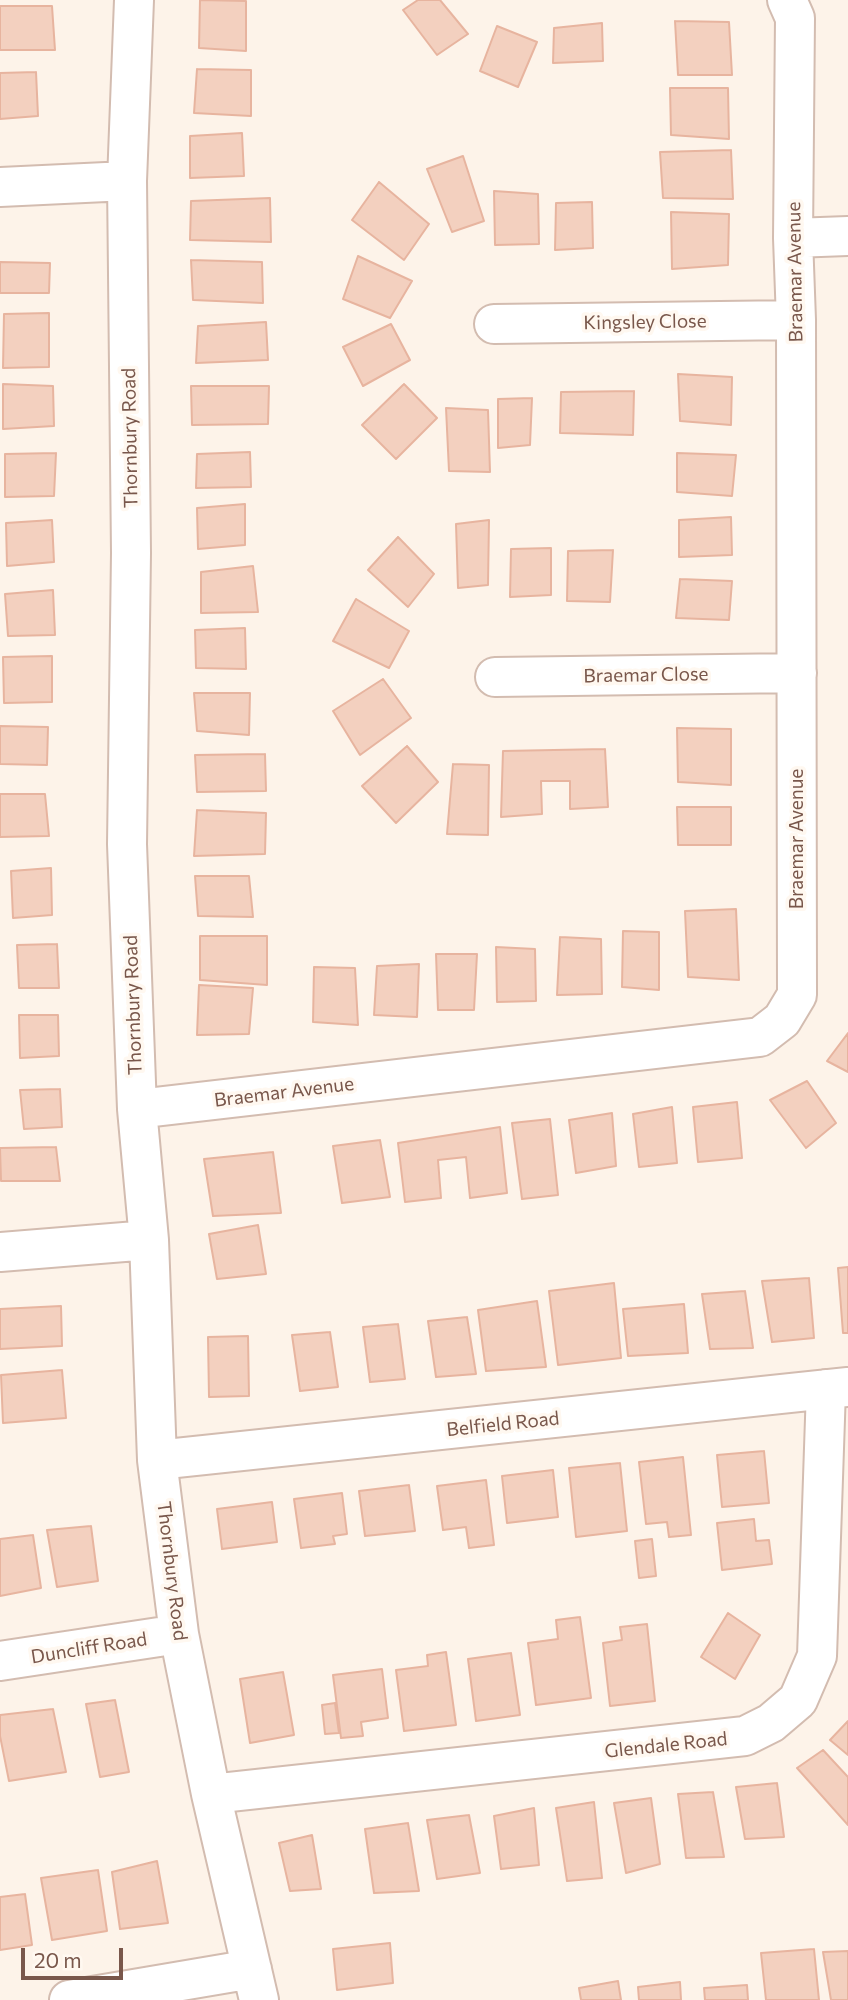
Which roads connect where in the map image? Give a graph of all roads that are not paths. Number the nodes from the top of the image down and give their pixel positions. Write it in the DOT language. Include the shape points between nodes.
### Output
graph roads {
  1 [pos="134,0"];
  2 [pos="786,0"];
  3 [pos="127,181"];
  4 [pos="0,187"];
  5 [pos="848,236"];
  6 [pos="793,238"];
  7 [pos="796,320"];
  8 [pos="494,324"];
  9 [pos="797,673"];
  10 [pos="495,677"];
  11 [pos="137,1109"];
  12 [pos="149,1240"];
  13 [pos="0,1252"];
  14 [pos="837,1388"];
  15 [pos="157,1460"];
  16 [pos="179,1634"];
  17 [pos="0,1661"];
  18 [pos="211,1794"];
  19 [pos="256,1984"];
  20 [pos="69,2000"];
  1 -- 3 [label="street, Thornbury Road"];
  2 -- 6 [label="street, Braemar Avenue" via="795,18"];
  3 -- 4 [label="street"];
  3 -- 11 [label="street, Thornbury Road" via="131,554 127,844"];
  5 -- 6 [label="street"];
  6 -- 7 [label="street, Braemar Avenue"];
  7 -- 8 [label="street, Kingsley Close"];
  7 -- 9 [label="street, Braemar Avenue"];
  9 -- 10 [label="street, Braemar Close"];
  9 -- 11 [label="street, Braemar Avenue" via="797,995 782,1020 760,1037"];
  11 -- 12 [label="street, Thornbury Road"];
  12 -- 13 [label="street"];
  12 -- 15 [label="street, Thornbury Road"];
  14 -- 15 [label="street, Belfield Road"];
  14 -- 18 [label="street, Glendale Road" via="817,1656 798,1700 771,1723 744,1736"];
  15 -- 16 [label="street, Thornbury Road"];
  16 -- 17 [label="street, Duncliff Road"];
  16 -- 18 [label="street, Thornbury Road"];
  18 -- 19 [label="street, Thornbury Road"];
  19 -- 20 [label="street"];
}
